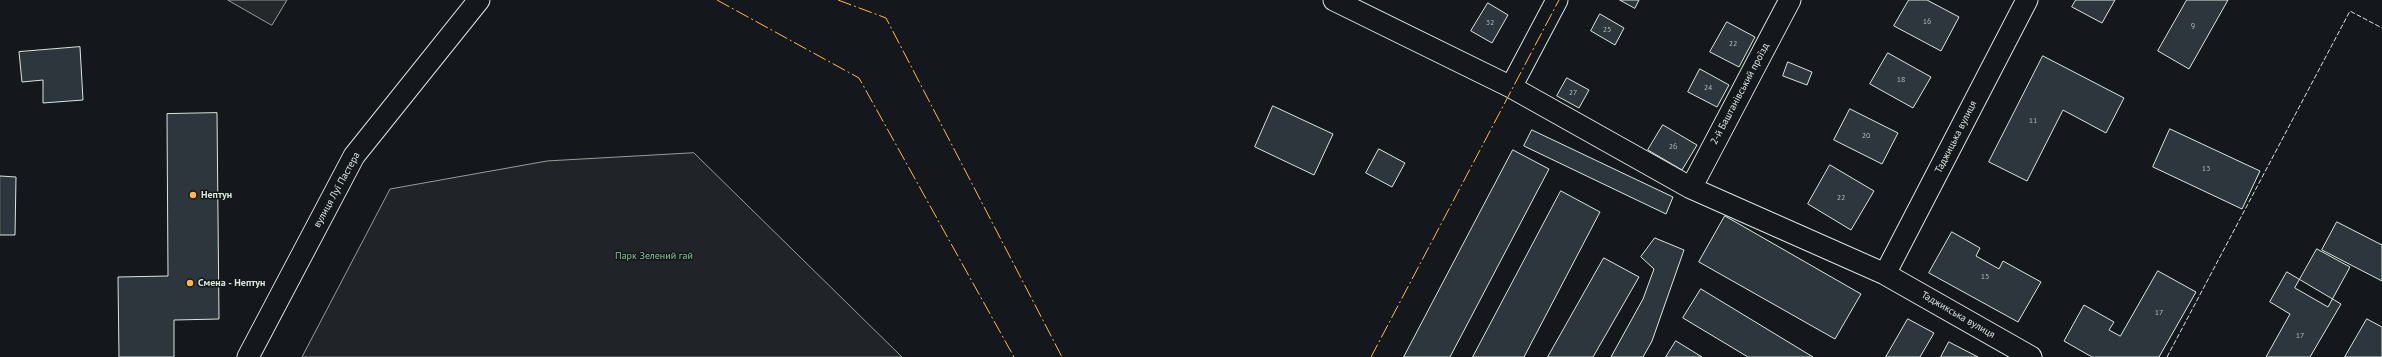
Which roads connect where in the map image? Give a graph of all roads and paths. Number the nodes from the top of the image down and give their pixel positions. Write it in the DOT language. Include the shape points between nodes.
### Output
graph roads {
  1 [pos="479,0"];
  2 [pos="1334,0"];
  3 [pos="1558,0"];
  4 [pos="1790,0"];
  5 [pos="2027,0"];
  6 [pos="1511,86"];
  7 [pos="1691,188"];
  8 [pos="1885,274"];
  9 [pos="248,357"];
  10 [pos="2031,357"];
  1 -- 9 [label="street, вулиця Луї Пастера" via="354,156"];
  2 -- 6 [label="street, Таджикська вулиця"];
  3 -- 6 [label="street"];
  4 -- 7 [label="street, 2-й Баштанівський проїзд"];
  5 -- 8 [label="street, Таджицька вулиця"];
  6 -- 7 [label="street, Таджикська вулиця"];
  7 -- 8 [label="street, Таджикська вулиця"];
  8 -- 10 [label="street, Таджикська вулиця"];
}
